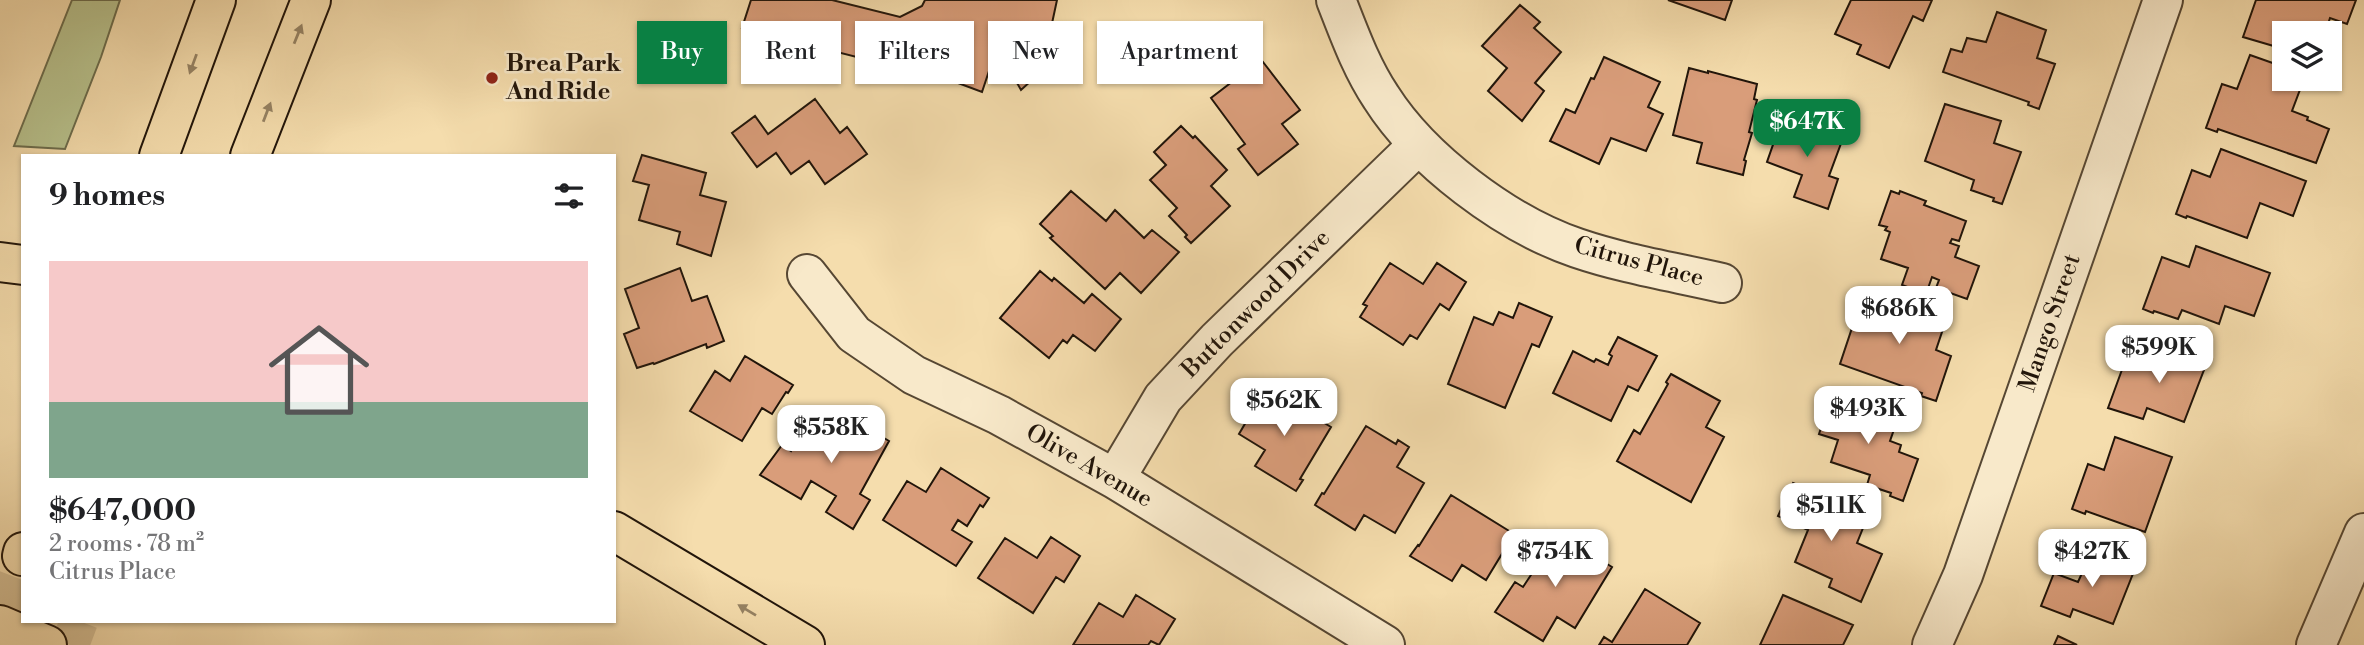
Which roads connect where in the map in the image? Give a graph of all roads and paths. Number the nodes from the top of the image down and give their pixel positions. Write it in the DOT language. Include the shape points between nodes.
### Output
graph roads {
  1 [pos="216,0"];
  2 [pos="311,0"];
  3 [pos="1336,0"];
  4 [pos="2158,1"];
  5 [pos="1418,145"];
  6 [pos="160,154"];
  7 [pos="251,154"];
  8 [pos="0,262"];
  9 [pos="21,265"];
  10 [pos="807,274"];
  11 [pos="1723,283"];
  12 [pos="1115,479"];
  13 [pos="616,532"];
  14 [pos="2364,533"];
  15 [pos="0,625"];
  16 [pos="47,645"];
  17 [pos="805,645"];
  18 [pos="1385,645"];
  19 [pos="1932,645"];
  20 [pos="2316,645"];
  1 -- 6 [label="main road, one-way"];
  7 -- 2 [label="main road, one-way"];
  3 -- 5 [label="street, Citrus Place" via="1380,97"];
  4 -- 19 [label="street, Mango Street" via="1963,575"];
  5 -- 11 [label="street, Citrus Place" via="1511,216 1576,247"];
  5 -- 12 [label="street, Buttonwood Drive" via="1163,398"];
  8 -- 9 [label="main road"];
  10 -- 12 [label="street, Olive Avenue" via="854,334 914,374"];
  12 -- 18 [label="street, Olive Avenue"];
  17 -- 13 [label="main road, one-way"];
  14 -- 20 [label="street"];
  15 -- 16 [label="main road"];
}
